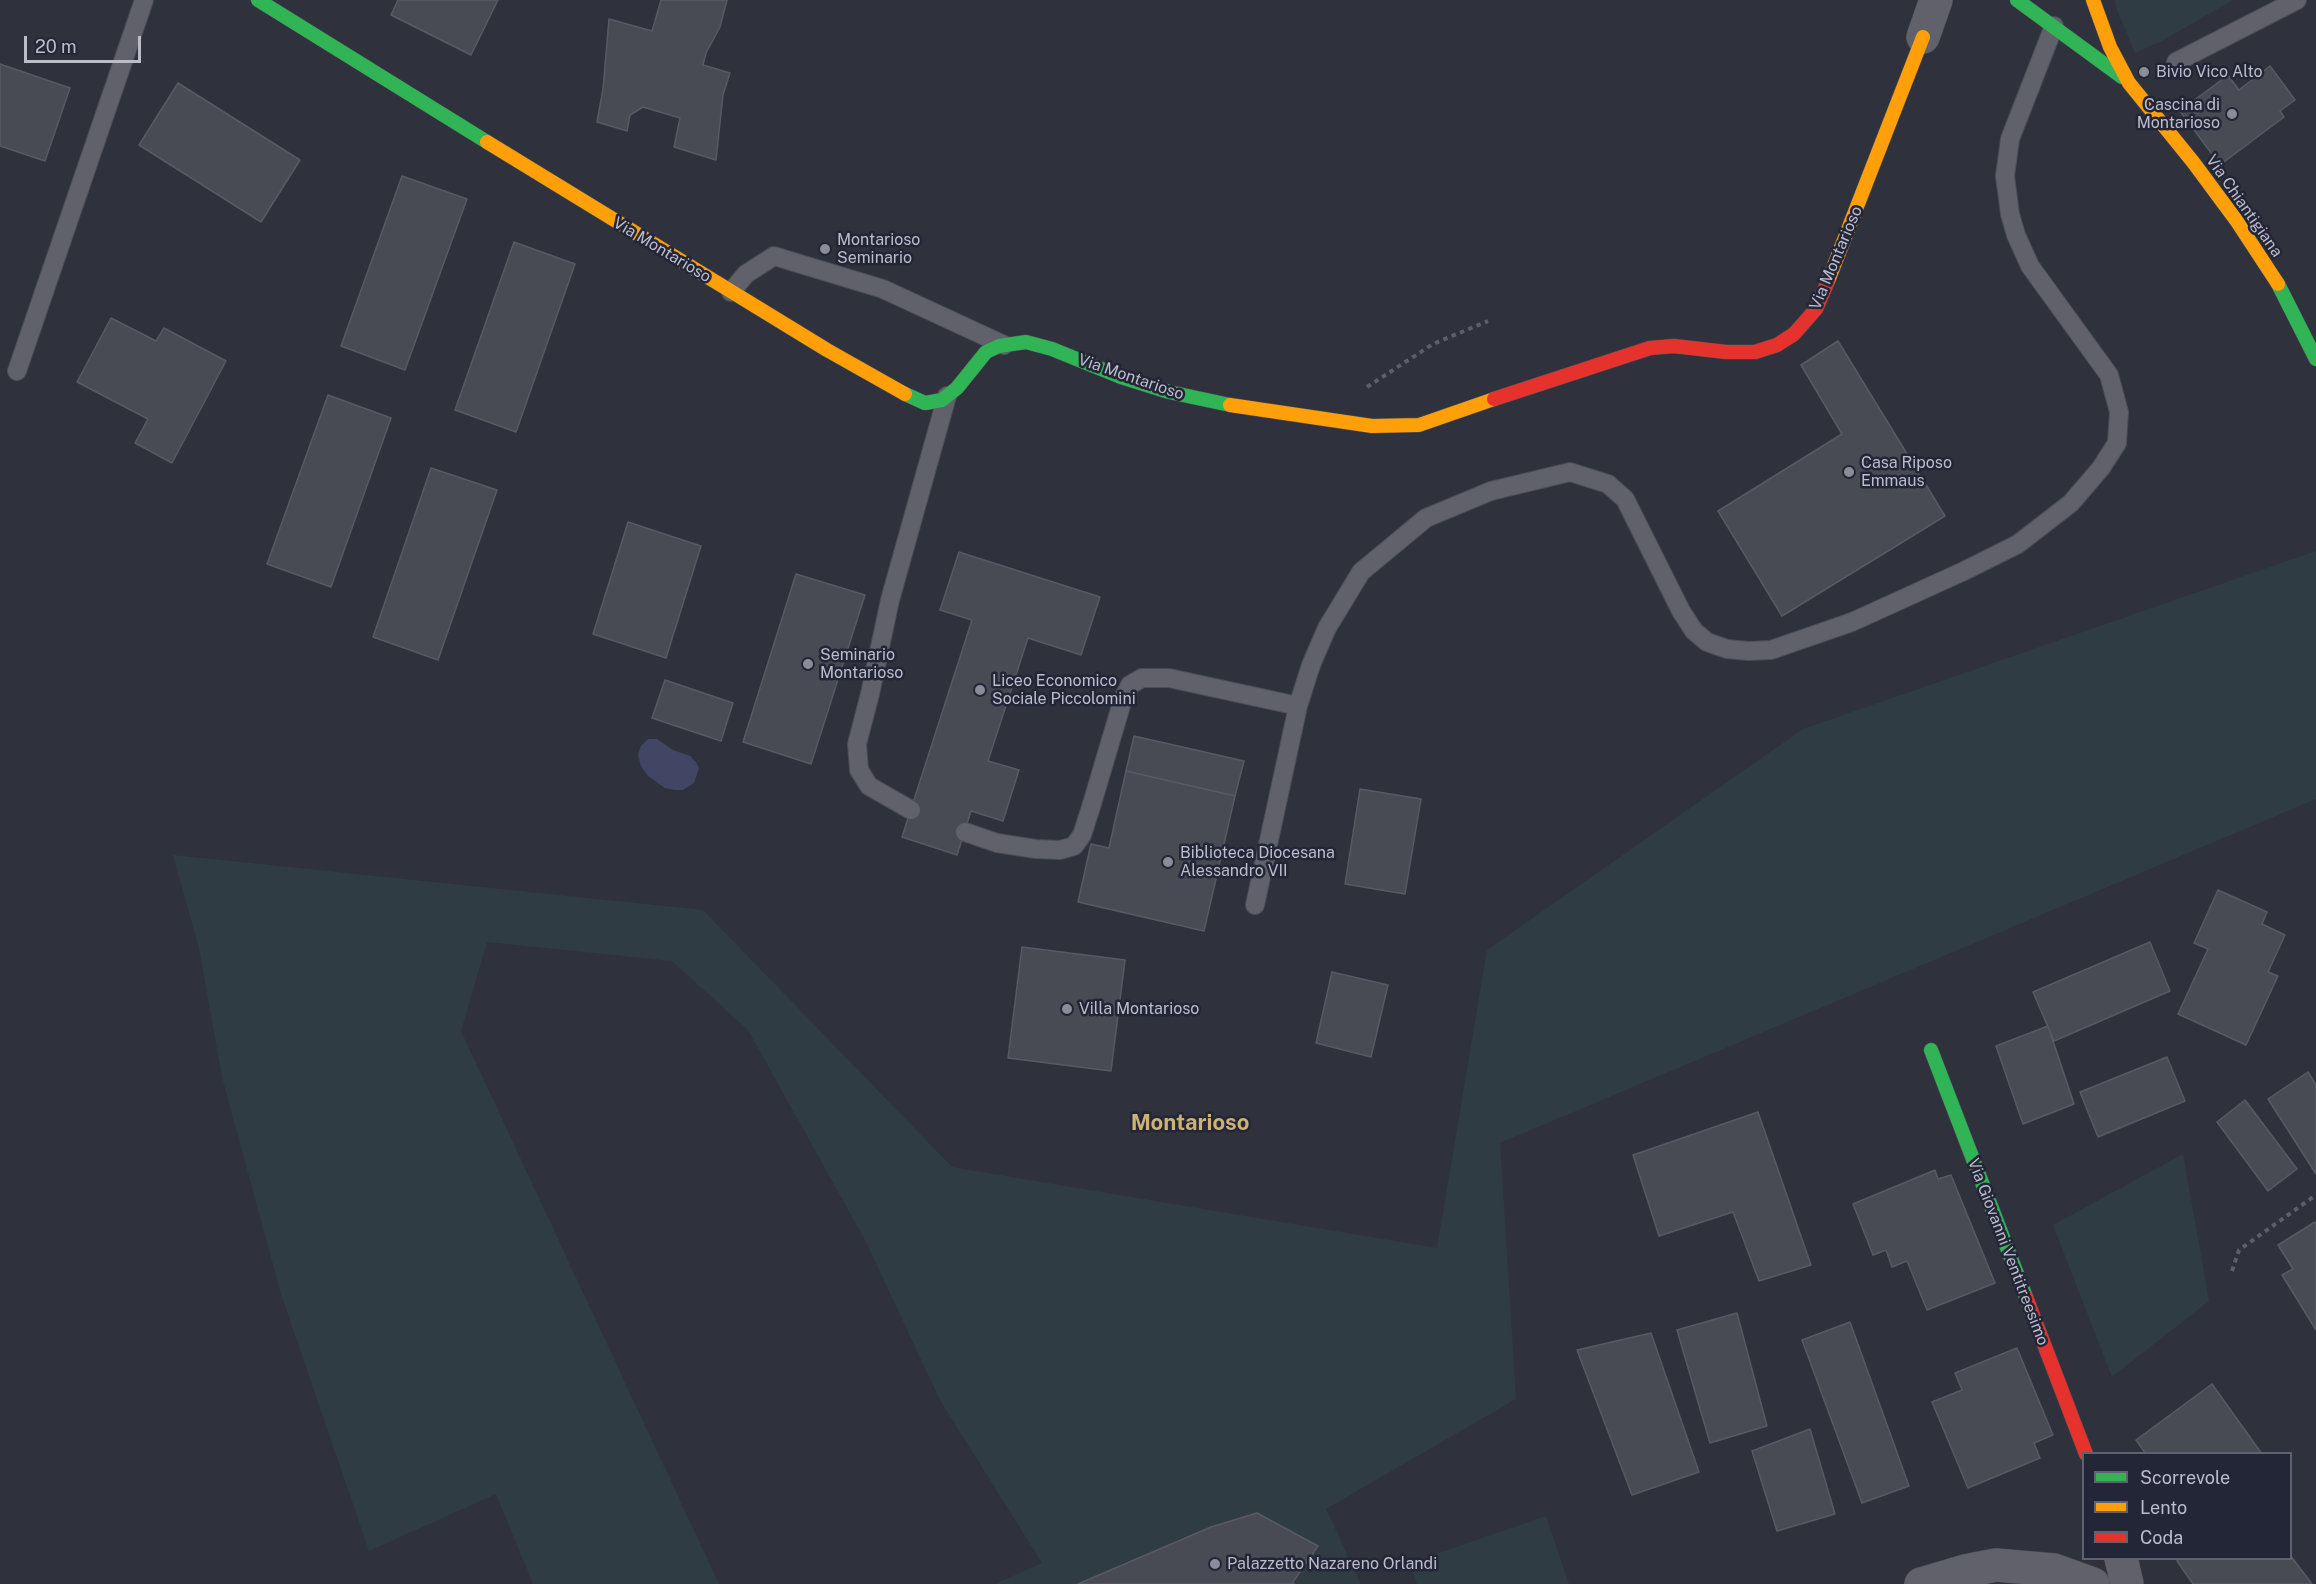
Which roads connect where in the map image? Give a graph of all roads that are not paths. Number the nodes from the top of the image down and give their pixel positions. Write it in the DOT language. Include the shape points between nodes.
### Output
graph roads {
  1 [pos="144,0"];
  2 [pos="258,0"];
  3 [pos="1936,0"];
  4 [pos="2017,0"];
  5 [pos="2093,0"];
  6 [pos="2297,0"];
  7 [pos="2054,26"];
  8 [pos="1923,37"];
  9 [pos="2176,62"];
  10 [pos="2129,83"];
  11 [pos="731,292"];
  12 [pos="1004,345"];
  13 [pos="2316,359"];
  14 [pos="17,371"];
  15 [pos="947,396"];
  16 [pos="1298,706"];
  17 [pos="911,810"];
  18 [pos="965,832"];
  19 [pos="1255,905"];
  20 [pos="1931,1050"];
  21 [pos="2085,1452"];
  22 [pos="2121,1560"];
  23 [pos="1921,1584"];
  24 [pos="2093,1584"];
  25 [pos="2127,1584"];
  1 -- 14 [label="lane"];
  2 -- 11 [label="street, Via Montarioso"];
  3 -- 8 [label="street, Via Montarioso"];
  4 -- 7 [label="street, Via Chiantigiana"];
  5 -- 10 [label="street, Via Chiantigiana" via="2110,47"];
  6 -- 9 [label="lane"];
  7 -- 10 [label="street, Via Chiantigiana"];
  7 -- 16 [label="lane" via="2010,139 2006,177 2010,214 2026,256 2109,375 2119,412 2118,443 2071,503 2018,544 1964,571 1852,622 1771,650 1748,651 1707,642 1694,631 1625,499 1608,484 1569,472 1491,491 1426,518 1361,572 1327,628"];
  8 -- 12 [label="street, Via Montarioso" via="1825,291 1805,324 1777,345 1743,353 1674,346 1650,348 1419,425 1372,426 1169,392 1042,346 1026,342"];
  10 -- 13 [label="street, Via Chiantigiana" via="2236,220 2280,288"];
  11 -- 12 [label="lane" via="746,274 774,256 883,289"];
  11 -- 15 [label="street, Via Montarioso" via="904,396 925,403"];
  12 -- 15 [label="street, Via Montarioso" via="980,357"];
  15 -- 17 [label="lane" via="890,600 857,744 859,770 869,786"];
  16 -- 18 [label="lane" via="1169,678 1142,678 1130,685 1123,699 1082,835 1074,846 1036,849 997,843"];
  16 -- 19 [label="lane"];
  20 -- 21 [label="street, Via Giovanni Ventitreesimo"];
  22 -- 25 [label="street"];
  23 -- 24 [label="street" via="1996,1564 2054,1570"];
}
